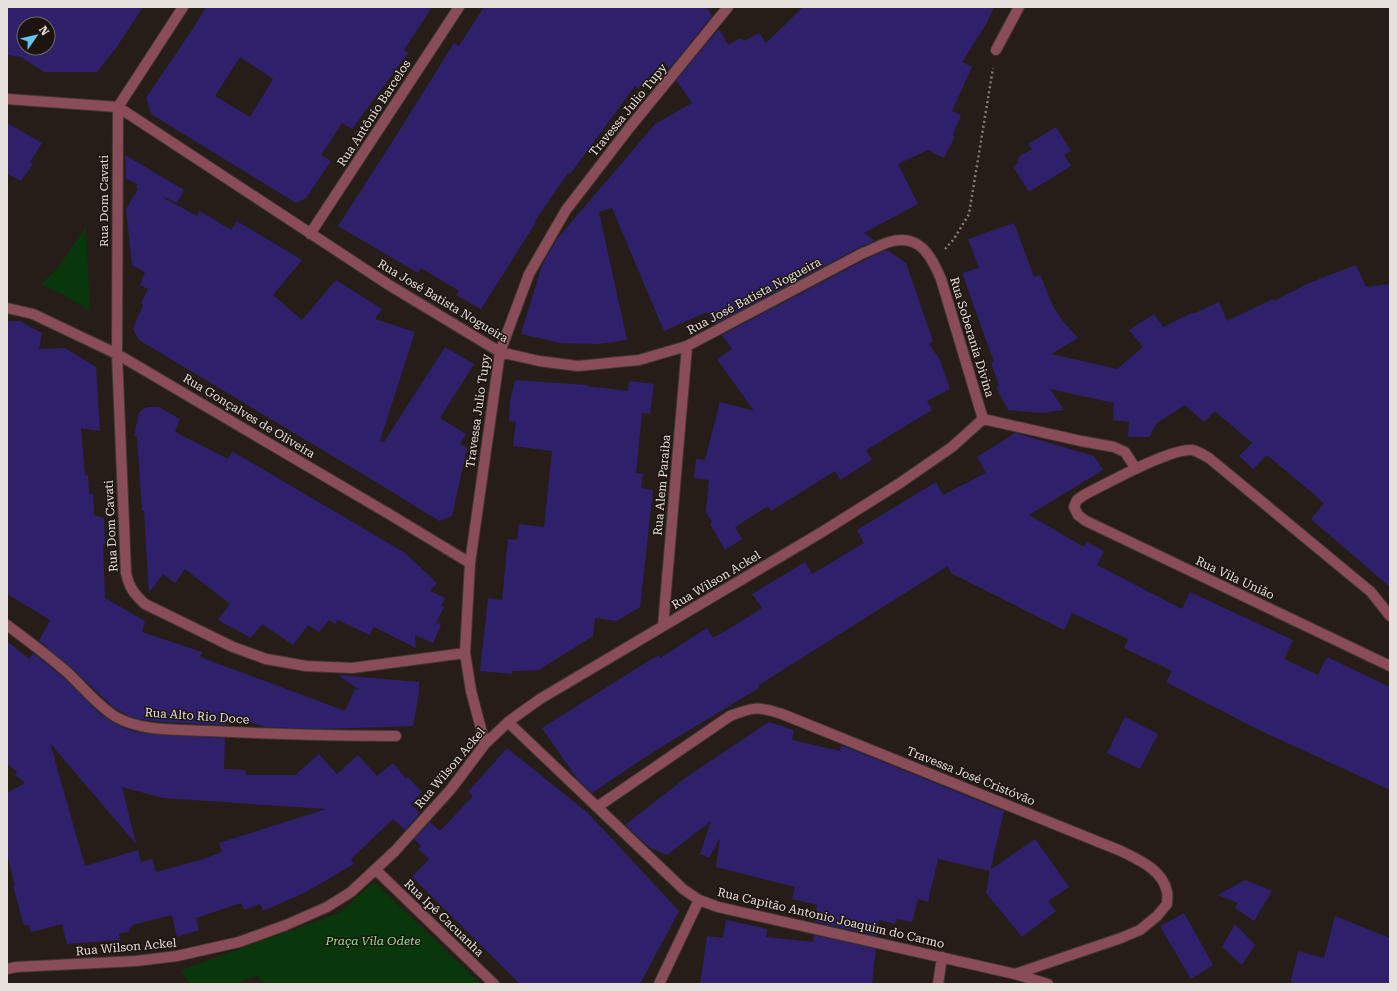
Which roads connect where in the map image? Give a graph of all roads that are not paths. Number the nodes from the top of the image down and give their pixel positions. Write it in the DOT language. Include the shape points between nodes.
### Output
graph roads {
  1 [pos="183,7"];
  2 [pos="459,7"];
  3 [pos="728,7"];
  4 [pos="1019,7"];
  5 [pos="996,50"];
  6 [pos="7,99"];
  7 [pos="118,107"];
  8 [pos="310,234"];
  9 [pos="934,262"];
  10 [pos="7,308"];
  11 [pos="687,346"];
  12 [pos="500,352"];
  13 [pos="117,354"];
  14 [pos="983,420"];
  15 [pos="1136,469"];
  16 [pos="470,563"];
  17 [pos="1390,616"];
  18 [pos="7,625"];
  19 [pos="663,626"];
  20 [pos="465,653"];
  21 [pos="1390,666"];
  22 [pos="508,722"];
  23 [pos="396,736"];
  24 [pos="485,744"];
  25 [pos="597,807"];
  26 [pos="376,870"];
  27 [pos="699,900"];
  28 [pos="942,957"];
  29 [pos="7,969"];
  30 [pos="1015,974"];
  31 [pos="494,984"];
  32 [pos="659,984"];
  33 [pos="938,984"];
  34 [pos="1048,984"];
  1 -- 7 [label="street"];
  2 -- 8 [label="street, Rua Antônio Barcelos"];
  3 -- 12 [label="street, Travessa Julio Tupy" via="566,210 529,274"];
  4 -- 5 [label="street"];
  6 -- 7 [label="street"];
  7 -- 8 [label="street, Rua José Batista Nogueira"];
  7 -- 13 [label="street, Rua Dom Cavati"];
  8 -- 12 [label="street, Rua José Batista Nogueira"];
  9 -- 11 [label="street, Rua José Batista Nogueira" via="920,244 905,240 890,242 863,253"];
  9 -- 14 [label="street, Rua Soberania Divina"];
  10 -- 13 [label="street, Rua Gonçalves de Oliveira" via="33,314"];
  11 -- 12 [label="street, Rua José Batista Nogueira" via="639,360 578,366"];
  11 -- 19 [label="street, Rua Alem Paraiba"];
  12 -- 16 [label="street, Travessa Julio Tupy"];
  13 -- 16 [label="street, Rua Gonçalves de Oliveira"];
  13 -- 20 [label="street, Rua Dom Cavati" via="126,573 135,595 145,604 233,647 266,659 306,666 352,668"];
  14 -- 15 [label="street" via="1114,447 1125,452"];
  14 -- 19 [label="street, Rua Wilson Ackel" via="952,447 900,483"];
  15 -- 17 [label="street" via="1173,453 1192,450 1209,458 1371,592"];
  15 -- 21 [label="street, Rua Vila União" via="1077,500 1074,508 1078,515"];
  16 -- 20 [label="street, Travessa Julio Tupy"];
  18 -- 23 [label="street, Rua Alto Rio Doce" via="42,651 114,716 130,724 251,733"];
  19 -- 22 [label="street, Rua Wilson Ackel" via="540,699"];
  20 -- 24 [label="street, Travessa Julio Tupy" via="471,691"];
  22 -- 24 [label="street, Rua Wilson Ackel"];
  22 -- 25 [label="street, Rua Capitão Antonio Joaquim do Carmo"];
  24 -- 26 [label="street, Rua Wilson Ackel" via="451,789"];
  25 -- 27 [label="street, Rua Capitão Antonio Joaquim do Carmo" via="683,889"];
  25 -- 30 [label="street, Travessa José Cristóvão" via="730,716 749,708 767,709 1121,851 1149,866 1162,878 1167,891 1167,904 1140,930"];
  26 -- 29 [label="street, Rua Wilson Ackel" via="351,892 327,907 239,942 177,956 136,961"];
  26 -- 31 [label="street, Rua Ipê Cacuanha"];
  27 -- 28 [label="street, Rua Capitão Antonio Joaquim do Carmo" via="718,907"];
  27 -- 32 [label="street"];
  28 -- 30 [label="street, Rua Capitão Antonio Joaquim do Carmo"];
  28 -- 33 [label="street"];
  30 -- 34 [label="street, Rua Capitão Antonio Joaquim do Carmo"];
}
